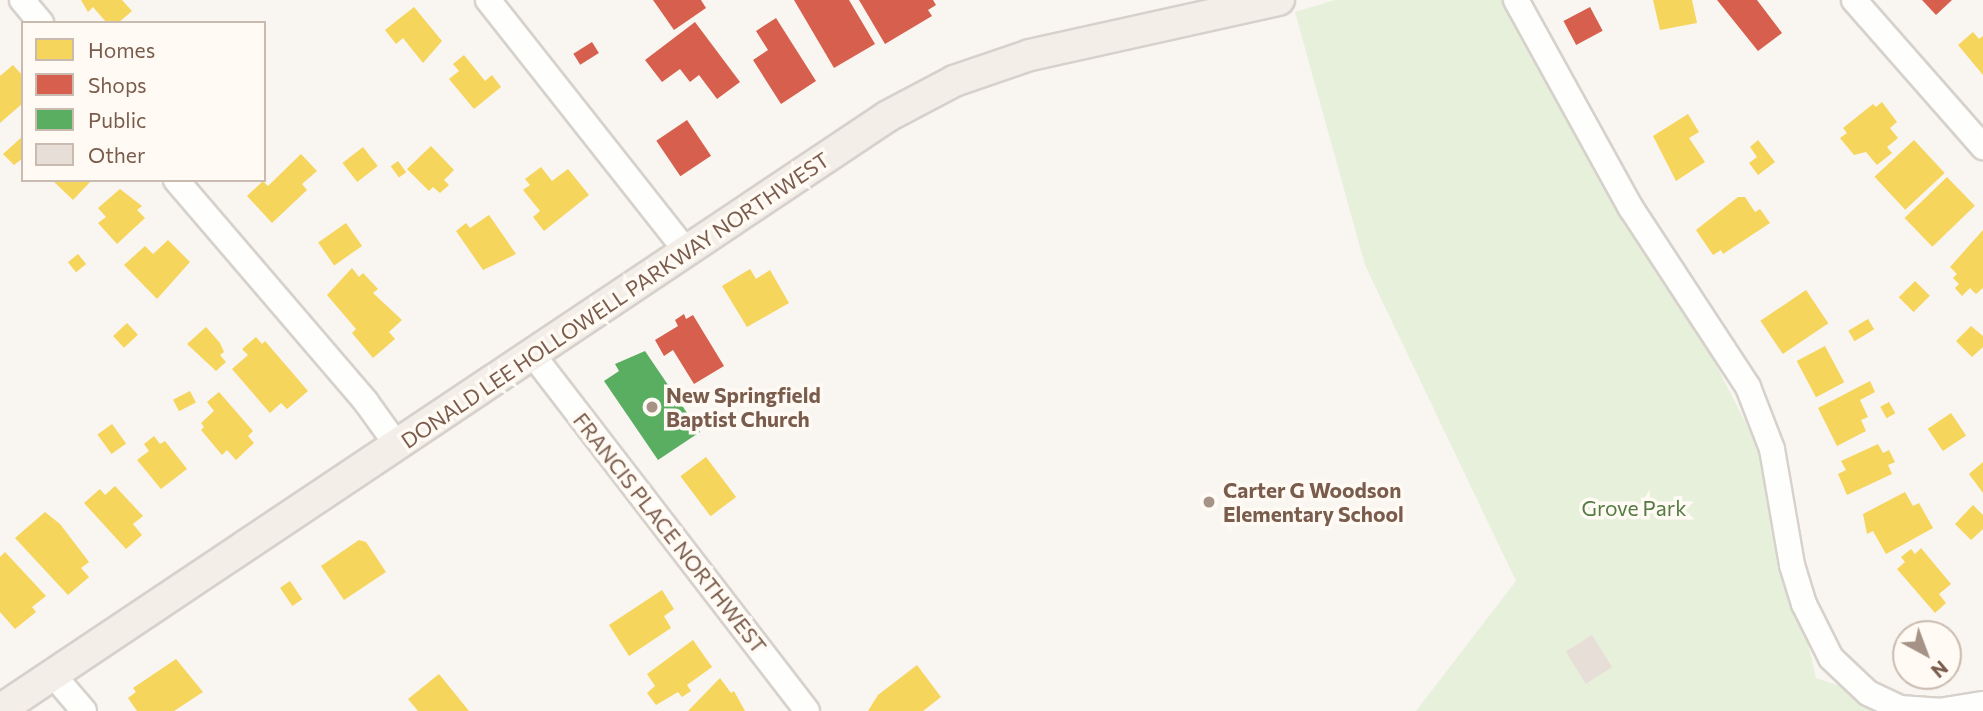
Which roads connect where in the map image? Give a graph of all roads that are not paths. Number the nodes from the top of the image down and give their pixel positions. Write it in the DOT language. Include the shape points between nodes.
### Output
graph roads {
  1 [pos="22,0"];
  2 [pos="488,0"];
  3 [pos="1279,0"];
  4 [pos="1516,0"];
  5 [pos="1854,0"];
  6 [pos="39,21"];
  7 [pos="1983,147"];
  8 [pos="178,182"];
  9 [pos="687,252"];
  10 [pos="533,355"];
  11 [pos="397,445"];
  12 [pos="54,676"];
  13 [pos="1983,704"];
  14 [pos="2,710"];
  15 [pos="84,711"];
  16 [pos="807,711"];
  1 -- 6 [label="street"];
  2 -- 9 [label="street"];
  3 -- 9 [label="main road, DONALD LEE HOLLOWELL PARKWAY NORTHWEST" via="1030,54 954,81 888,116"];
  4 -- 13 [label="street" via="1631,208 1748,387 1772,449 1792,565 1804,604 1831,658 1868,693 1900,708 1939,711"];
  5 -- 7 [label="street"];
  8 -- 11 [label="street" via="366,402"];
  9 -- 10 [label="main road, DONALD LEE HOLLOWELL PARKWAY NORTHWEST"];
  10 -- 11 [label="main road, DONALD LEE HOLLOWELL PARKWAY NORTHWEST"];
  10 -- 16 [label="street, FRANCIS PLACE NORTHWEST"];
  11 -- 12 [label="main road, DONALD LEE HOLLOWELL PARKWAY NORTHWEST"];
  12 -- 14 [label="main road, DONALD LEE HOLLOWELL PARKWAY NORTHWEST"];
  12 -- 15 [label="street"];
}
